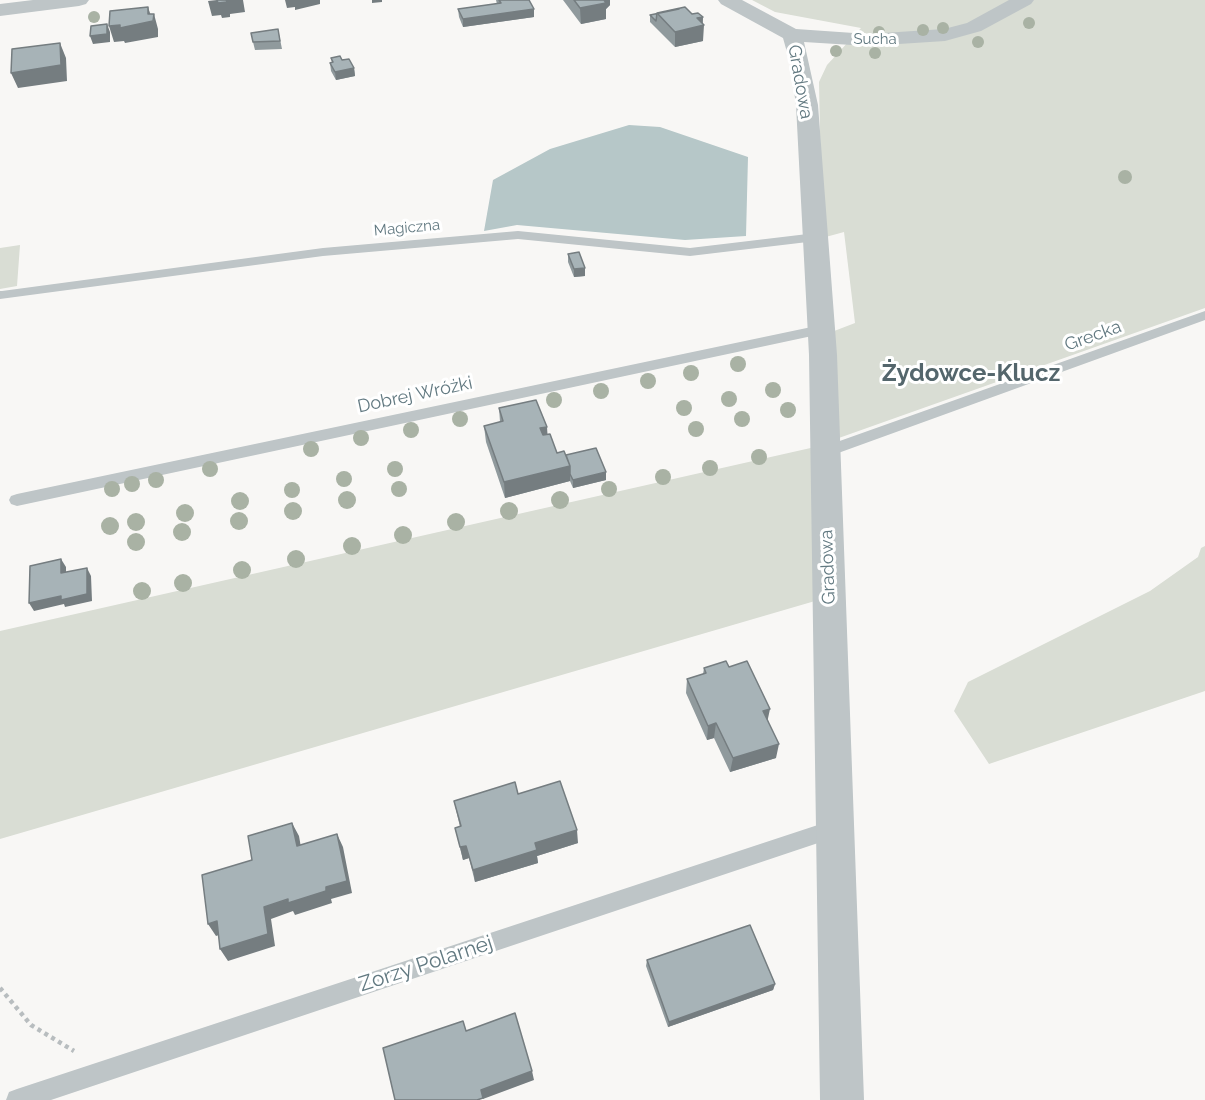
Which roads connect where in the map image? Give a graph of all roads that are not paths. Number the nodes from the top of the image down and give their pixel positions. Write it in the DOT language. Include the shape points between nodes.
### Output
graph roads {
  1 [pos="79,0"];
  2 [pos="728,0"];
  3 [pos="1024,0"];
  4 [pos="0,10"];
  5 [pos="792,35"];
  6 [pos="816,237"];
  7 [pos="2,295"];
  8 [pos="1205,315"];
  9 [pos="821,330"];
  10 [pos="825,452"];
  11 [pos="17,500"];
  12 [pos="836,828"];
  13 [pos="17,1100"];
  14 [pos="842,1100"];
  1 -- 4 [label="street"];
  2 -- 5 [label="street, Sucha"];
  3 -- 5 [label="street, Sucha" via="974,27 945,35 868,40"];
  5 -- 6 [label="street, Gradowa" via="807,105"];
  6 -- 7 [label="lane, Magiczna" via="690,252 518,235 323,252"];
  6 -- 9 [label="street, Gradowa"];
  8 -- 10 [label="lane, Grecka"];
  9 -- 10 [label="street, Gradowa"];
  9 -- 11 [label="lane, Dobrej Wróżki"];
  10 -- 12 [label="street, Gradowa"];
  12 -- 13 [label="lane, Zorzy Polarnej"];
  12 -- 14 [label="street, Gradowa"];
}
